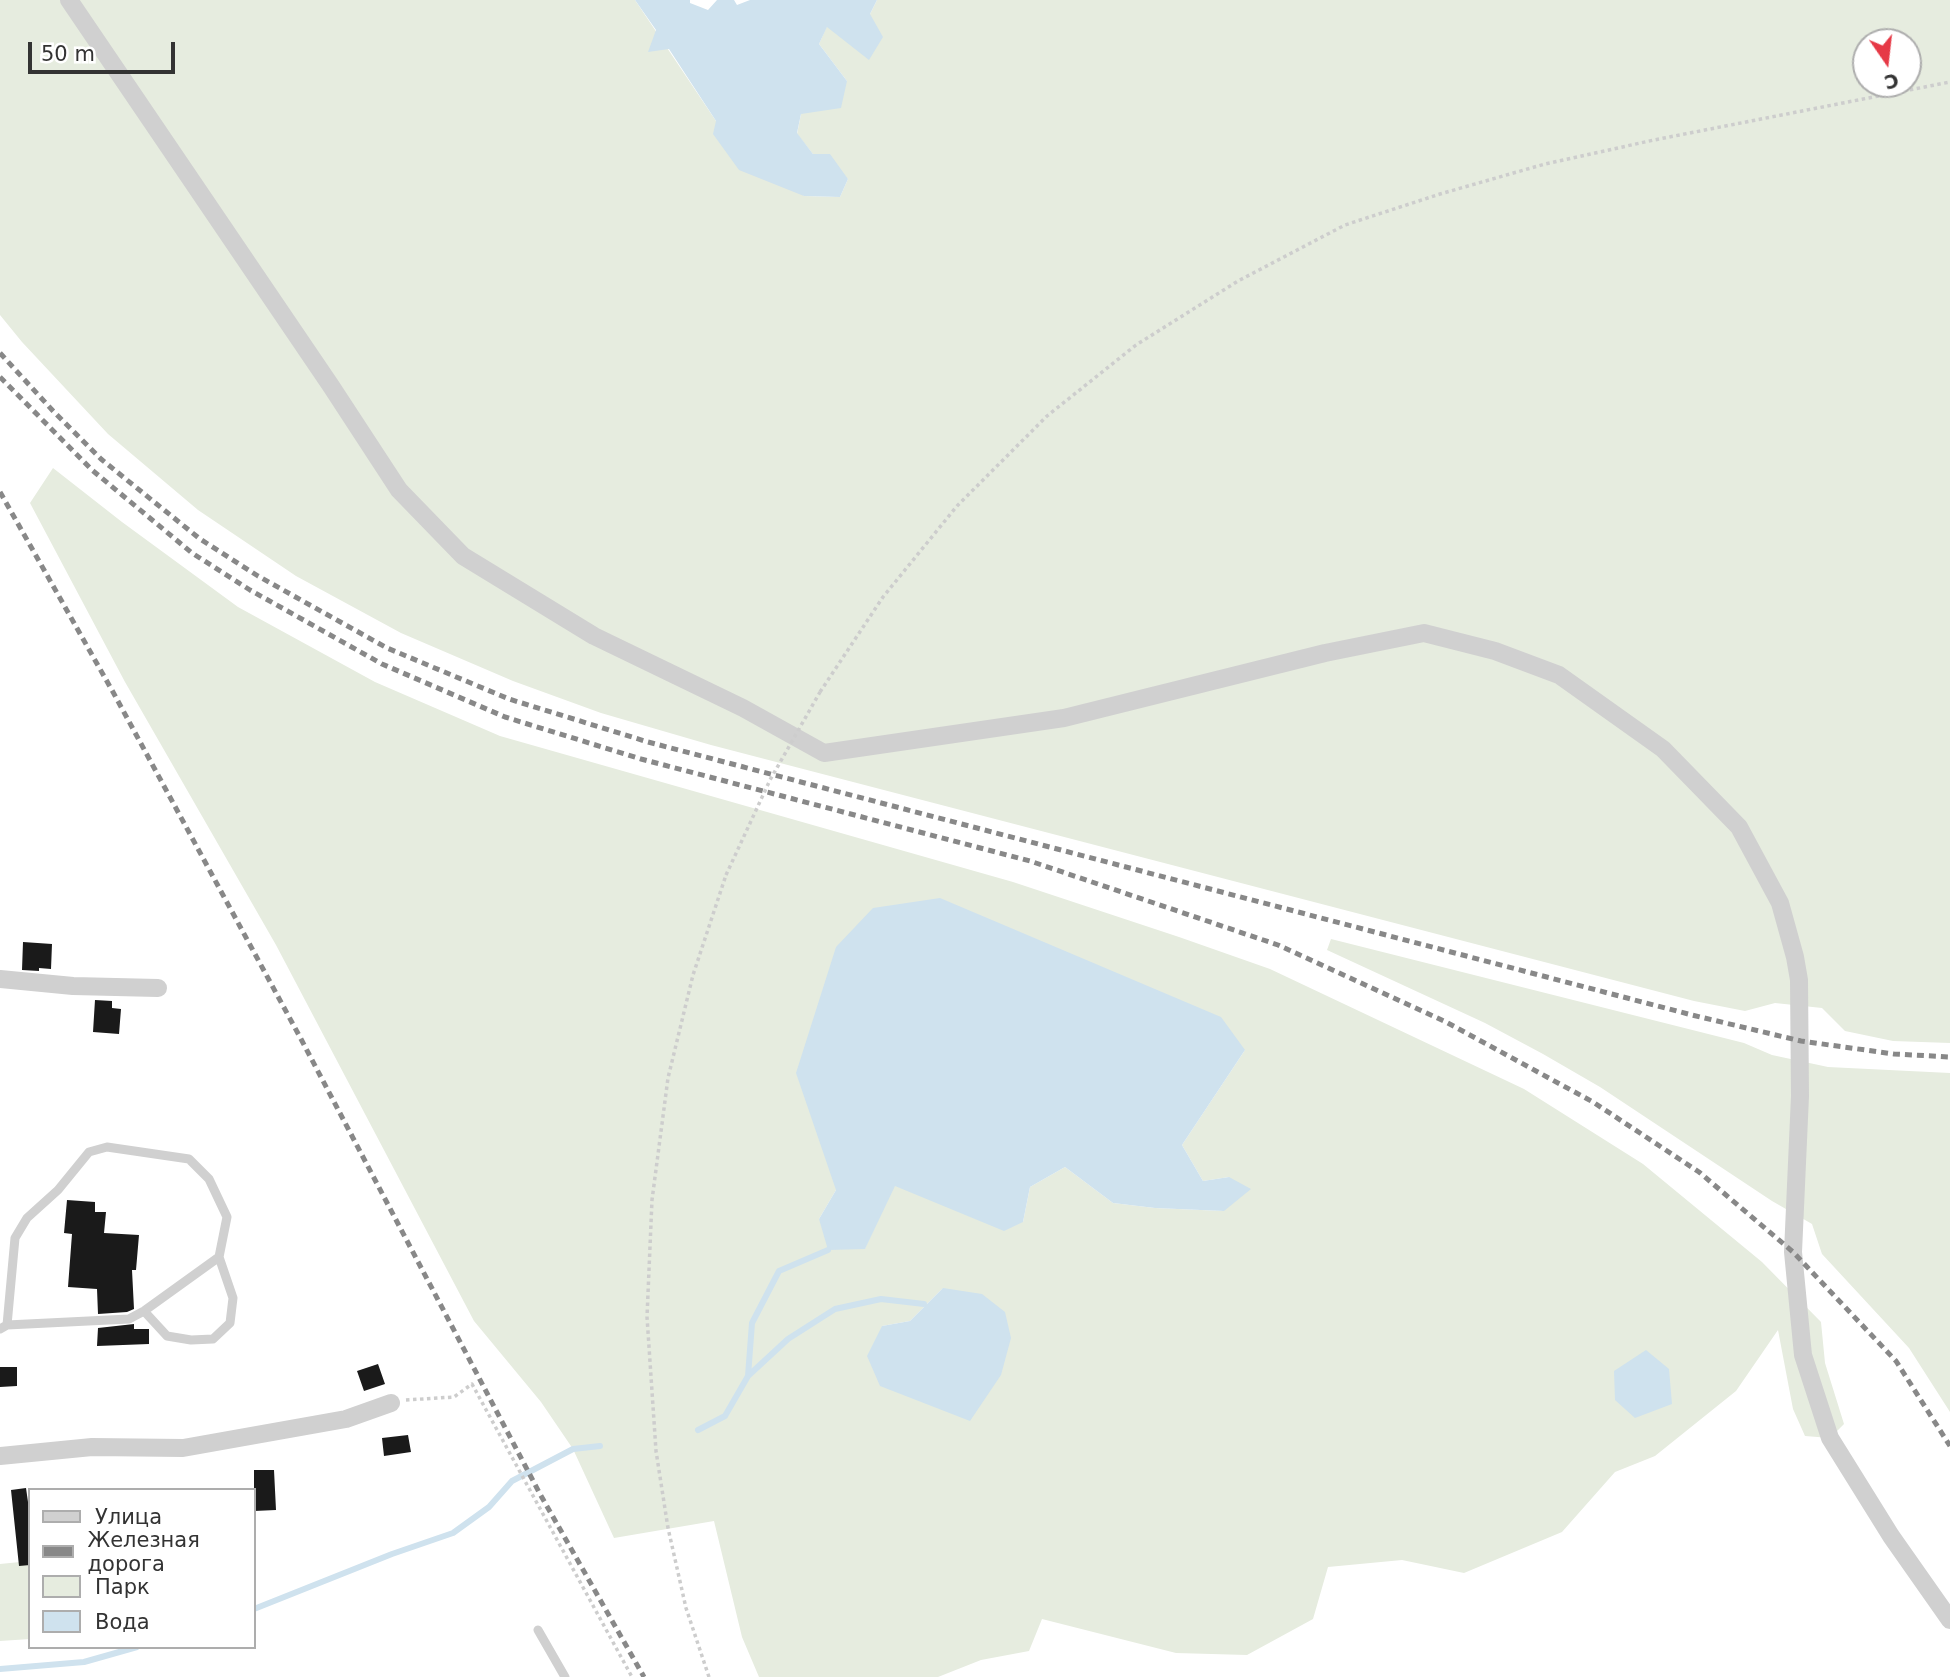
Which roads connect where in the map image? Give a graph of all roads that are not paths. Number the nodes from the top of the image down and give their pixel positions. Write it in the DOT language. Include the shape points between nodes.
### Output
graph roads {
  1 [pos="69,0"];
  2 [pos="0,979"];
  3 [pos="158,988"];
  4 [pos="219,1258"];
  5 [pos="144,1311"];
  6 [pos="3,1327"];
  7 [pos="391,1404"];
  8 [pos="0,1456"];
  9 [pos="1950,1620"];
  10 [pos="538,1630"];
  11 [pos="565,1677"];
  1 -- 9 [label="street" via="399,490 463,556 594,636 824,752 1064,718 1424,633 1494,650 1559,675 1663,749 1739,827 1780,903 1799,980 1793,1252 1803,1355 1830,1438"];
  2 -- 3 [label="street"];
  4 -- 5 [label="lane"];
  4 -- 5 [label="lane" via="233,1298 230,1323 213,1339 167,1336"];
  4 -- 6 [label="lane" via="227,1217 209,1179 189,1159 107,1147 89,1152 27,1218 15,1238"];
  5 -- 6 [label="lane" via="129,1319"];
  7 -- 8 [label="street" via="346,1419 183,1448 92,1447"];
  10 -- 11 [label="lane"];
}
